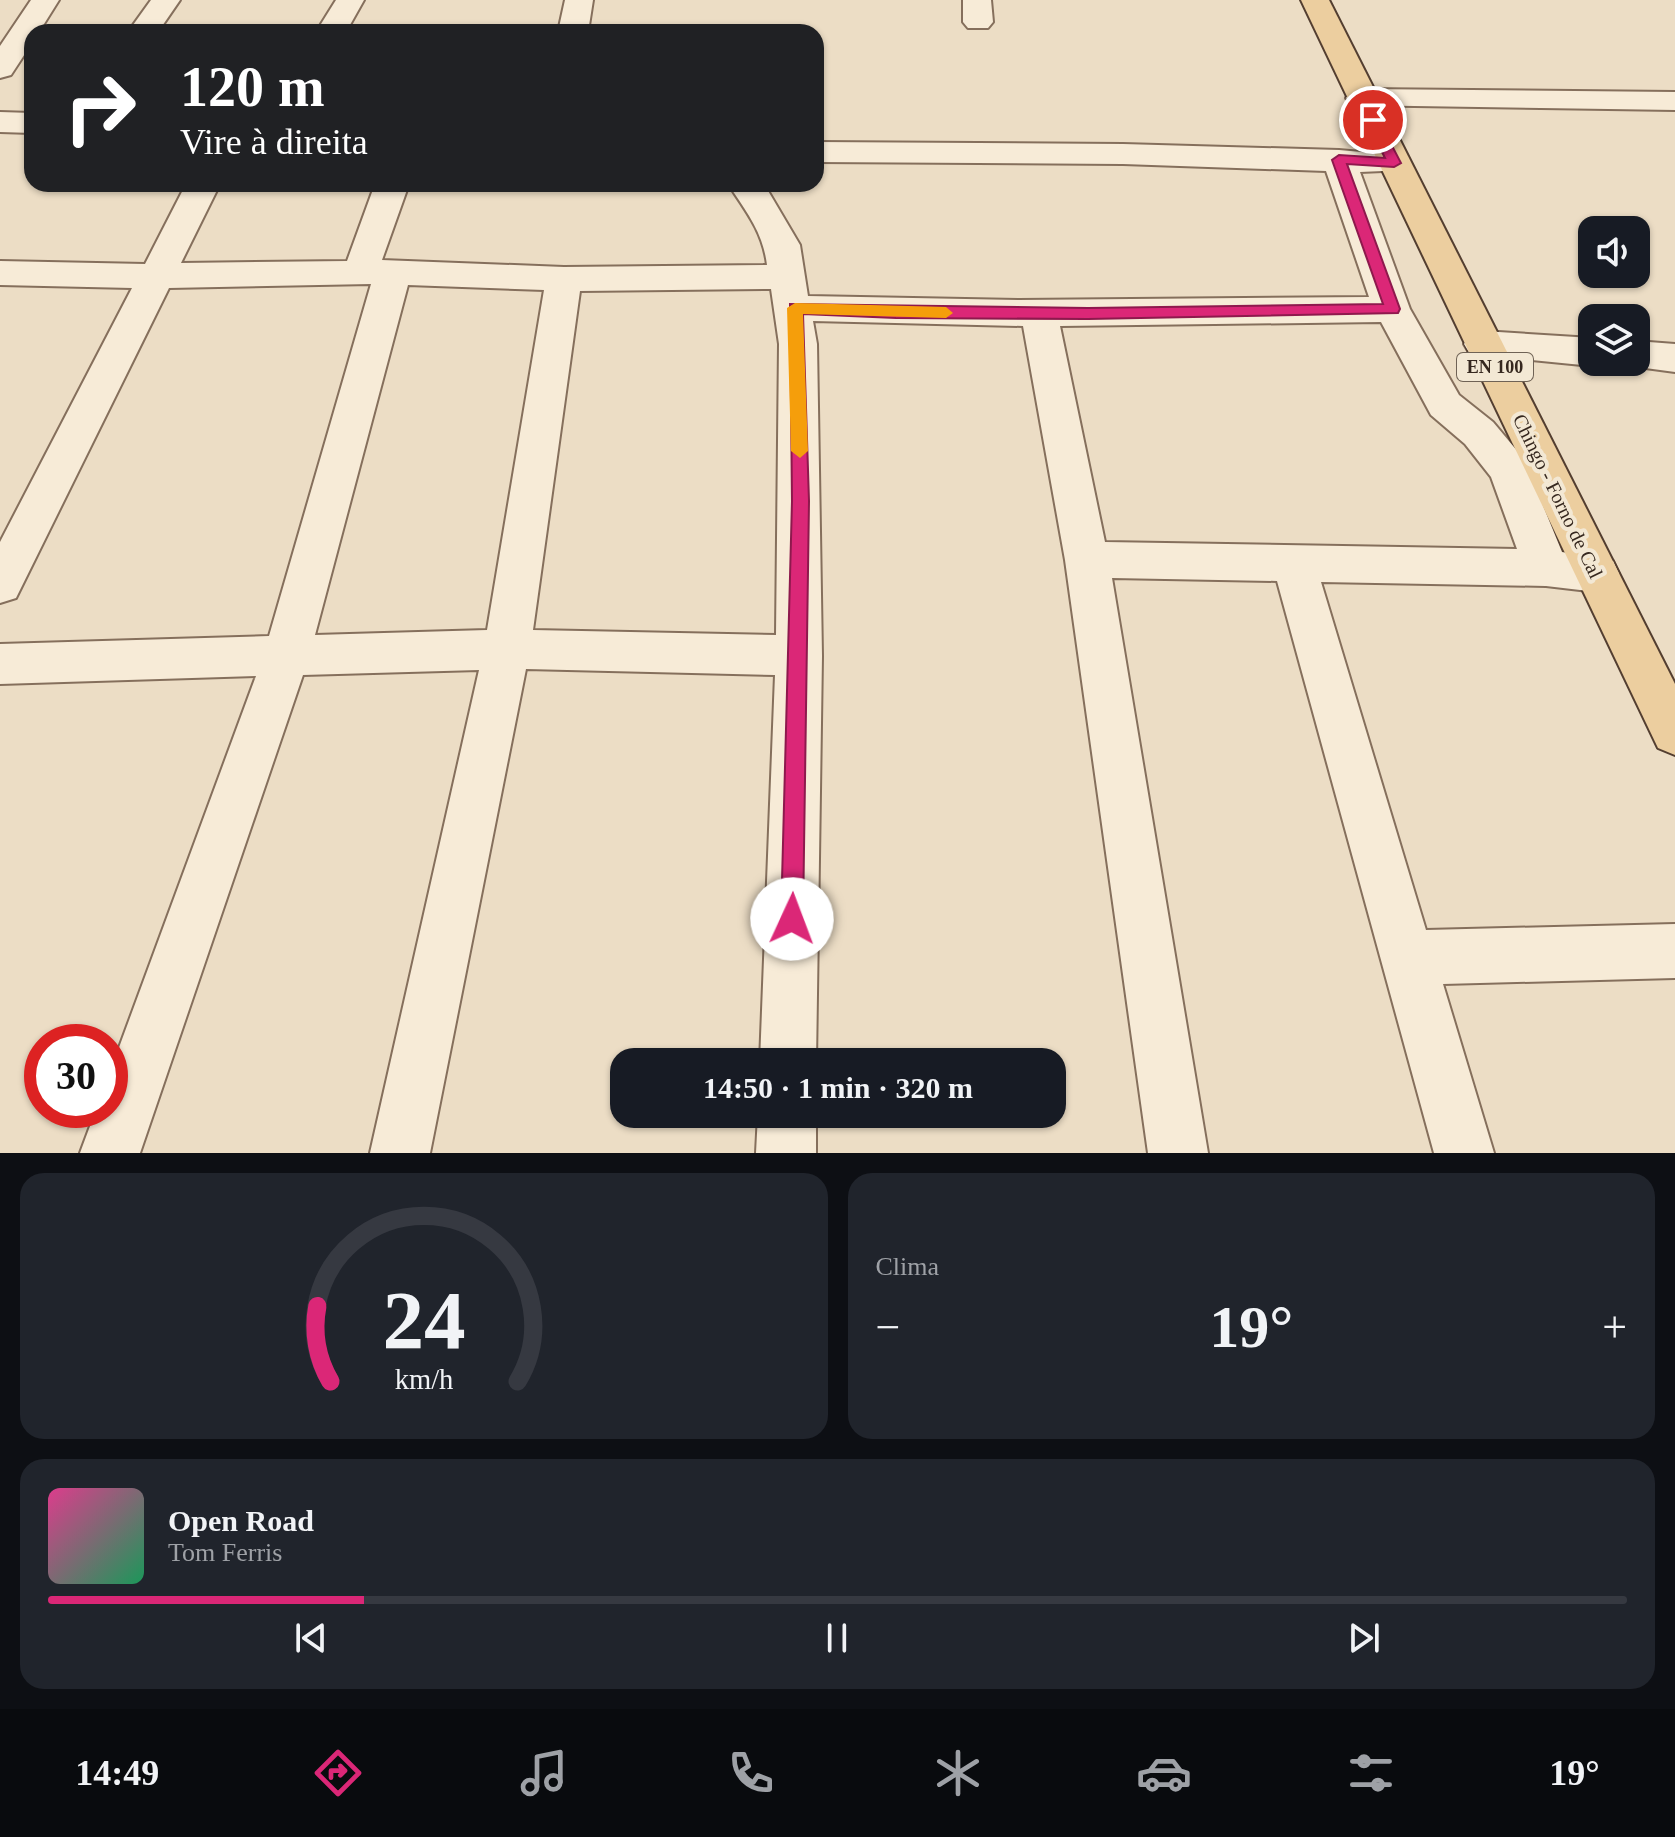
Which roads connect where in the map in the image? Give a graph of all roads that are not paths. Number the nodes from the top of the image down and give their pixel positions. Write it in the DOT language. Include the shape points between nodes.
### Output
graph roads {
  1 [pos="166,0"];
  2 [pos="350,0"];
  3 [pos="579,0"];
  4 [pos="1315,0"];
  5 [pos="32,5"];
  6 [pos="149,24"];
  7 [pos="336,24"];
  8 [pos="574,24"];
  9 [pos="0,69"];
  10 [pos="1362,98"];
  11 [pos="1675,101"];
  12 [pos="0,122"];
  13 [pos="24,123"];
  14 [pos="824,152"];
  15 [pos="1339,160"];
  16 [pos="1394,163"];
  17 [pos="199,192"];
  18 [pos="391,192"];
  19 [pos="753,192"];
  20 [pos="376,272"];
  21 [pos="0,273"];
  22 [pos="155,276"];
  23 [pos="564,279"];
  24 [pos="792,292"];
  25 [pos="1392,309"];
  26 [pos="1039,313"];
  27 [pos="1483,344"];
  28 [pos="1578,351"];
  29 [pos="1650,356"];
  30 [pos="1675,358"];
  31 [pos="1087,560"];
  32 [pos="1293,562"];
  33 [pos="1546,568"];
  34 [pos="1597,574"];
  35 [pos="0,585"];
  36 [pos="507,649"];
  37 [pos="287,655"];
  38 [pos="799,656"];
  39 [pos="0,664"];
  40 [pos="1675,733"];
  41 [pos="1675,951"];
  42 [pos="1407,958"];
  43 [pos="788,1048"];
  44 [pos="787,1128"];
  45 [pos="110,1153"];
  46 [pos="400,1153"];
  47 [pos="786,1153"];
  48 [pos="1178,1153"];
  49 [pos="1464,1153"];
  1 -- 6 [label="street"];
  2 -- 7 [label="street"];
  3 -- 8 [label="street"];
  4 -- 10 [label="main road, Chingo - Forno de Cal / EN 100"];
  5 -- 9 [label="street"];
  10 -- 11 [label="street"];
  10 -- 16 [label="main road, Chingo - Forno de Cal / EN 100"];
  12 -- 13 [label="street"];
  14 -- 15 [label="street"];
  15 -- 16 [label="street"];
  15 -- 25 [label="street"];
  16 -- 27 [label="main road, Chingo - Forno de Cal / EN 100"];
  17 -- 22 [label="street"];
  18 -- 20 [label="street"];
  19 -- 24 [label="street" via="782,245"];
  20 -- 22 [label="street"];
  20 -- 23 [label="street"];
  20 -- 37 [label="street"];
  21 -- 22 [label="street"];
  22 -- 35 [label="street"];
  23 -- 24 [label="street"];
  23 -- 36 [label="street"];
  24 -- 26 [label="street"];
  24 -- 38 [label="street" via="801,501"];
  25 -- 26 [label="street"];
  25 -- 33 [label="street" via="1445,405 1479,433 1509,470"];
  26 -- 31 [label="street"];
  27 -- 28 [label="street"];
  27 -- 34 [label="main road, Chingo - Forno de Cal / EN 100"];
  29 -- 30 [label="street"];
  31 -- 32 [label="street"];
  31 -- 48 [label="street"];
  32 -- 33 [label="street"];
  32 -- 42 [label="street"];
  33 -- 34 [label="street"];
  34 -- 40 [label="main road, Chingo - Forno de Cal / EN 100"];
  36 -- 37 [label="street"];
  36 -- 38 [label="street"];
  36 -- 46 [label="street"];
  37 -- 39 [label="street"];
  37 -- 45 [label="street"];
  38 -- 43 [label="street"];
  41 -- 42 [label="street"];
  42 -- 49 [label="street"];
  44 -- 47 [label="street"];
}
